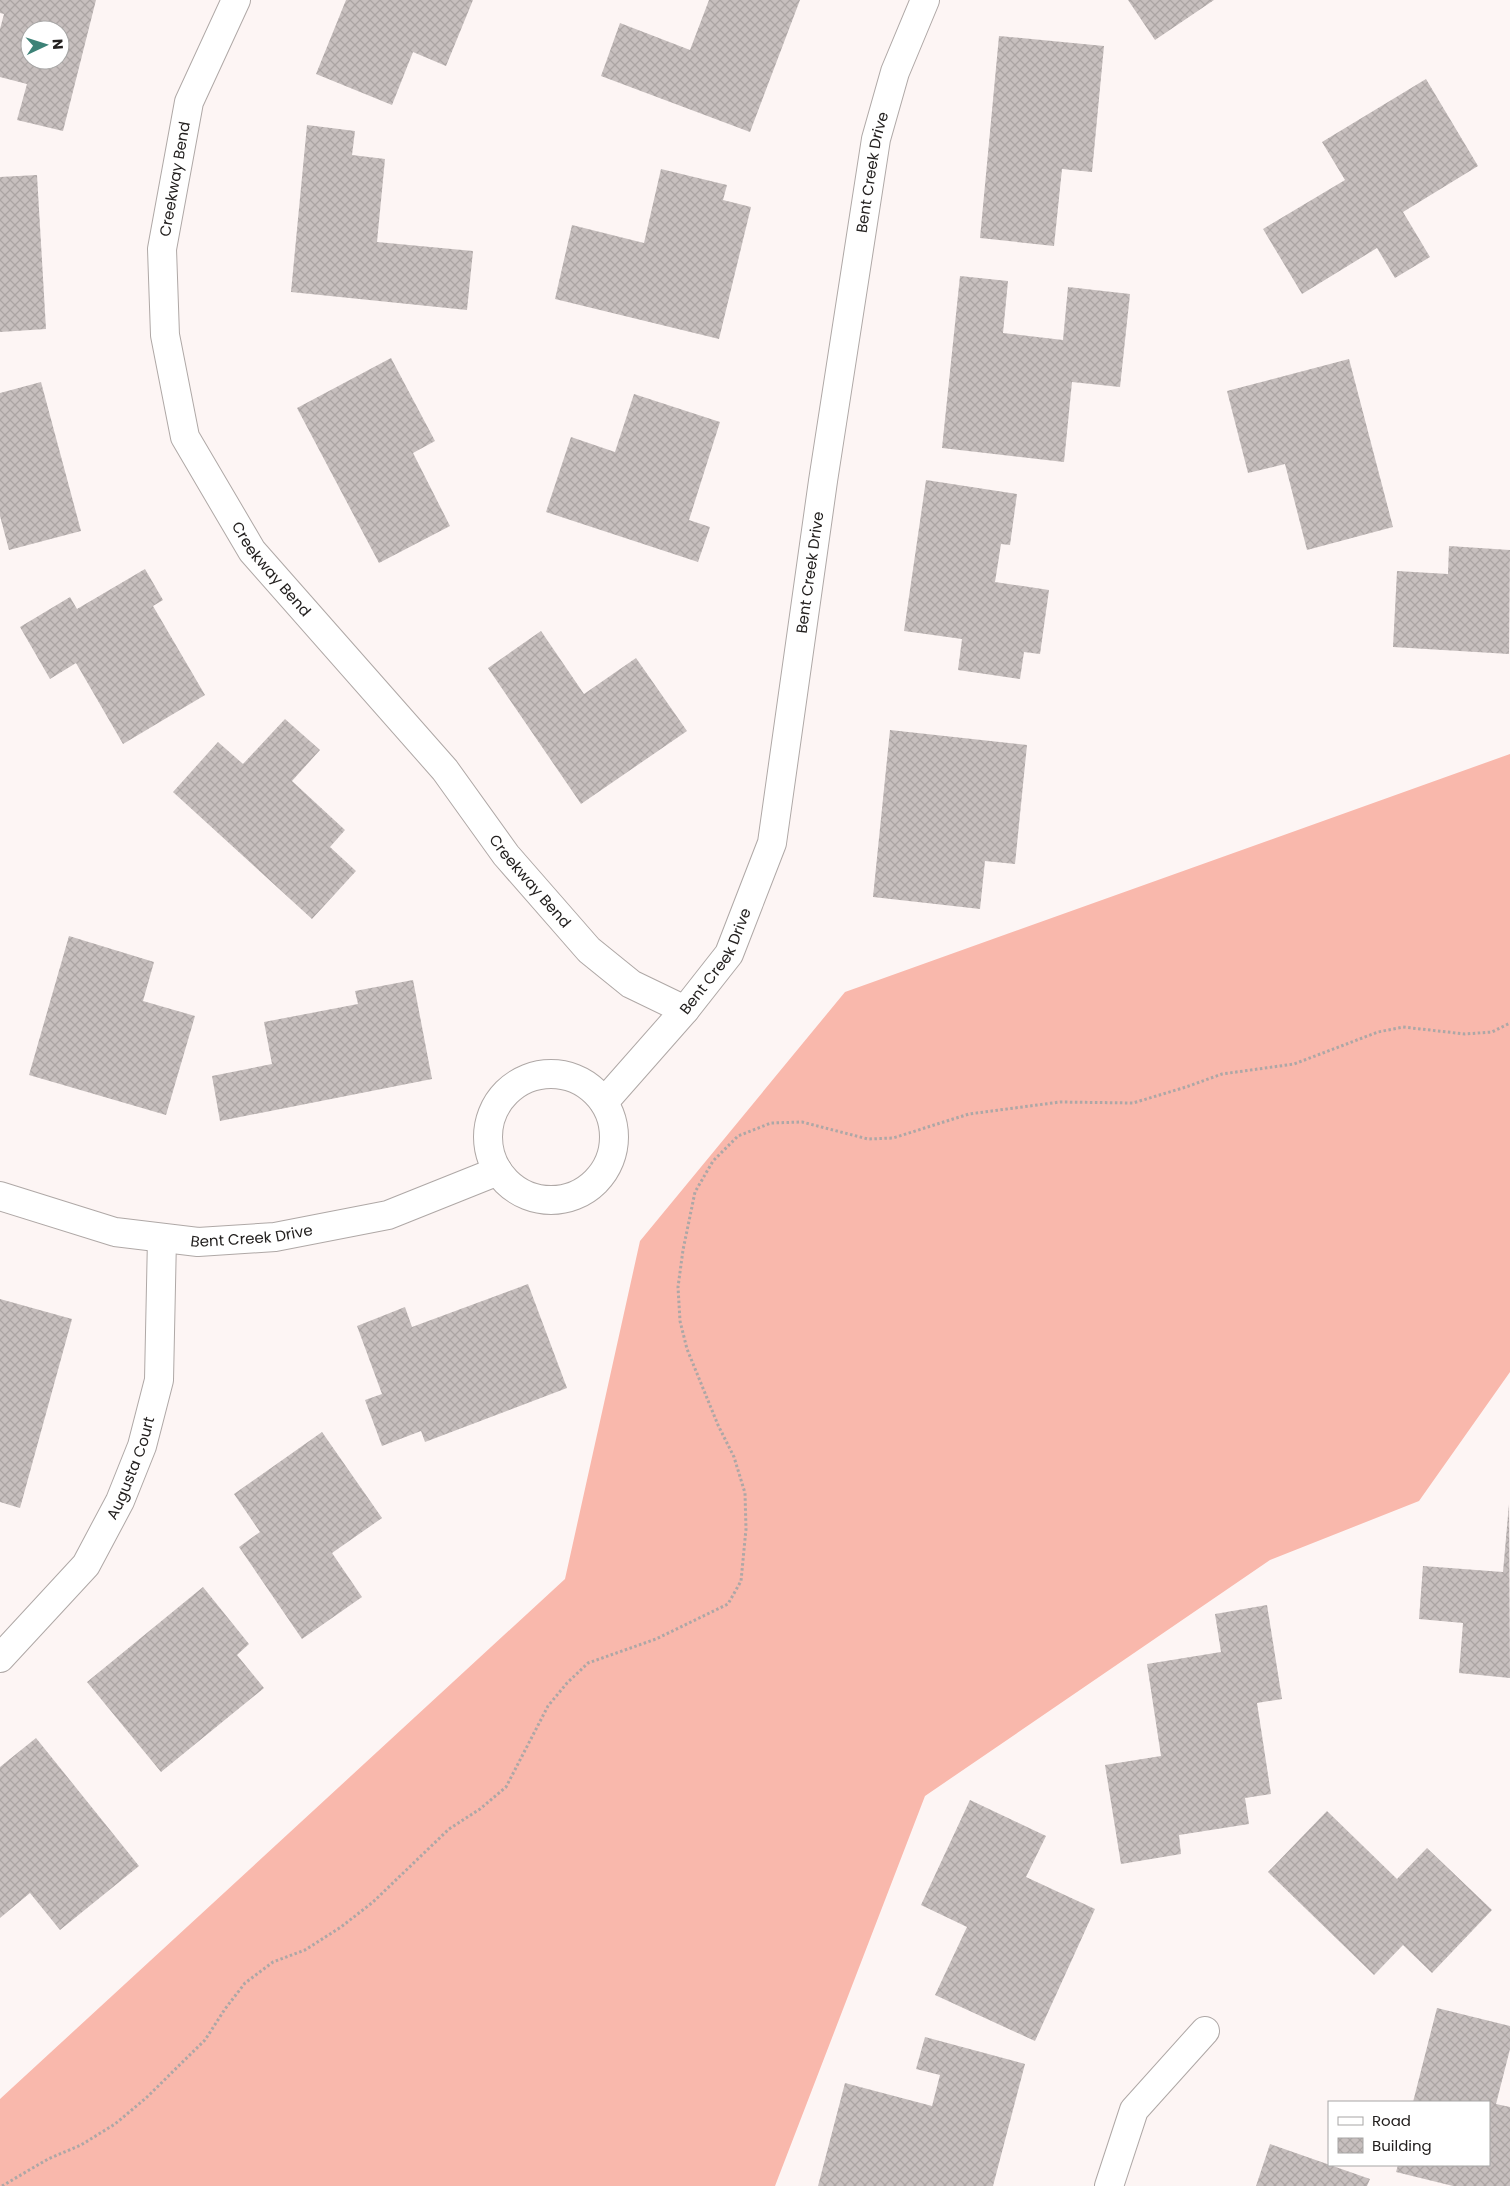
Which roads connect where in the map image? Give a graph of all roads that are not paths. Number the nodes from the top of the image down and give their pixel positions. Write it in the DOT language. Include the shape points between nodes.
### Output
graph roads {
  1 [pos="236,0"];
  2 [pos="925,0"];
  3 [pos="685,1010"];
  4 [pos="604,1102"];
  5 [pos="498,1171"];
  6 [pos="0,1196"];
  7 [pos="162,1238"];
  8 [pos="0,1658"];
  9 [pos="1205,2031"];
  10 [pos="1109,2186"];
  1 -- 3 [label="street, Creekway Bend" via="189,102 162,249 165,335 185,436 252,551 445,770 506,855 589,950 632,984"];
  2 -- 3 [label="street, Bent Creek Drive" via="895,72 876,139 772,843 729,954"];
  3 -- 4 [label="street, Bent Creek Drive"];
  4 -- 5 [label="street" via="612,1122 613,1145 607,1165 594,1183 575,1195 554,1200 532,1197 512,1187"];
  4 -- 5 [label="street" via="588,1086 569,1076 547,1073 524,1079 506,1092 493,1110 488,1132 490,1153"];
  5 -- 7 [label="street, Bent Creek Drive" via="388,1215 275,1237 198,1242"];
  6 -- 7 [label="street, Bent Creek Drive" via="115,1232"];
  7 -- 8 [label="street, Augusta Court" via="159,1380 142,1446 120,1501 86,1565"];
  9 -- 10 [label="street" via="1134,2110"];
}
